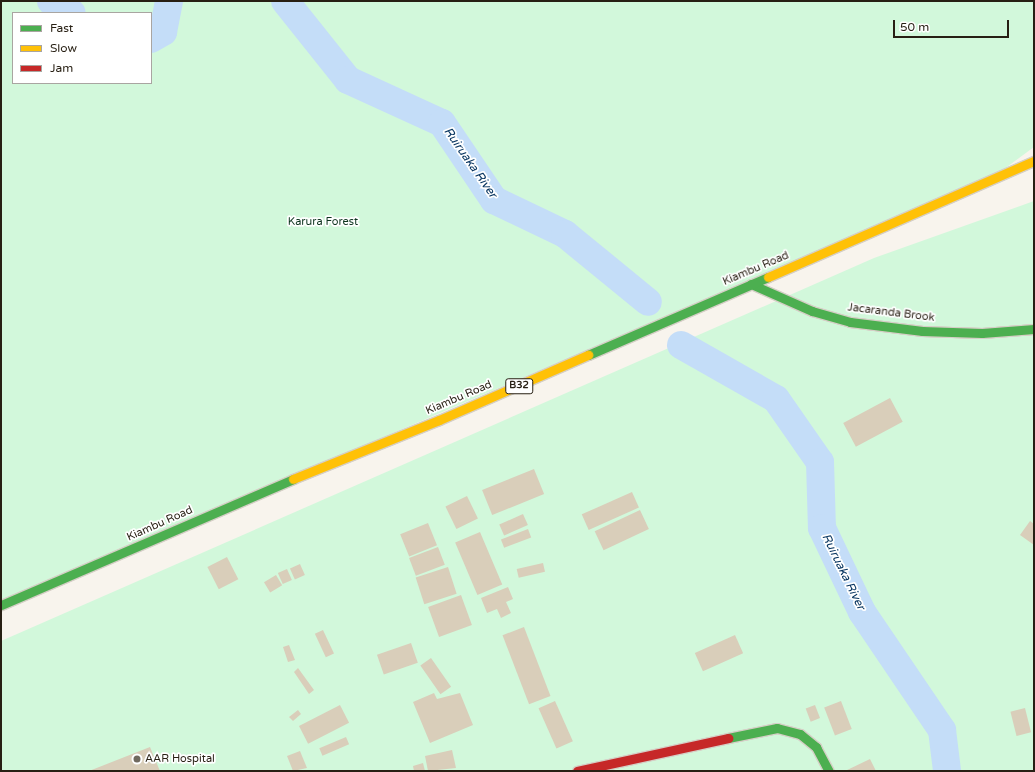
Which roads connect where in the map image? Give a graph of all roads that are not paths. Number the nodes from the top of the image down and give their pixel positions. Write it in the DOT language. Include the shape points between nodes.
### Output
graph roads {
  1 [pos="1034,161"];
  2 [pos="751,284"];
  3 [pos="1034,329"];
  4 [pos="1,605"];
  5 [pos="577,771"];
  6 [pos="829,771"];
  1 -- 2 [label="main road, Kiambu Road / B32"];
  2 -- 3 [label="main road, Jacaranda Brook" via="812,311 850,322 945,332 982,333"];
  2 -- 4 [label="main road, Kiambu Road / B32" via="439,420 340,459"];
  5 -- 6 [label="main road" via="777,728 800,734 816,747"];
}
